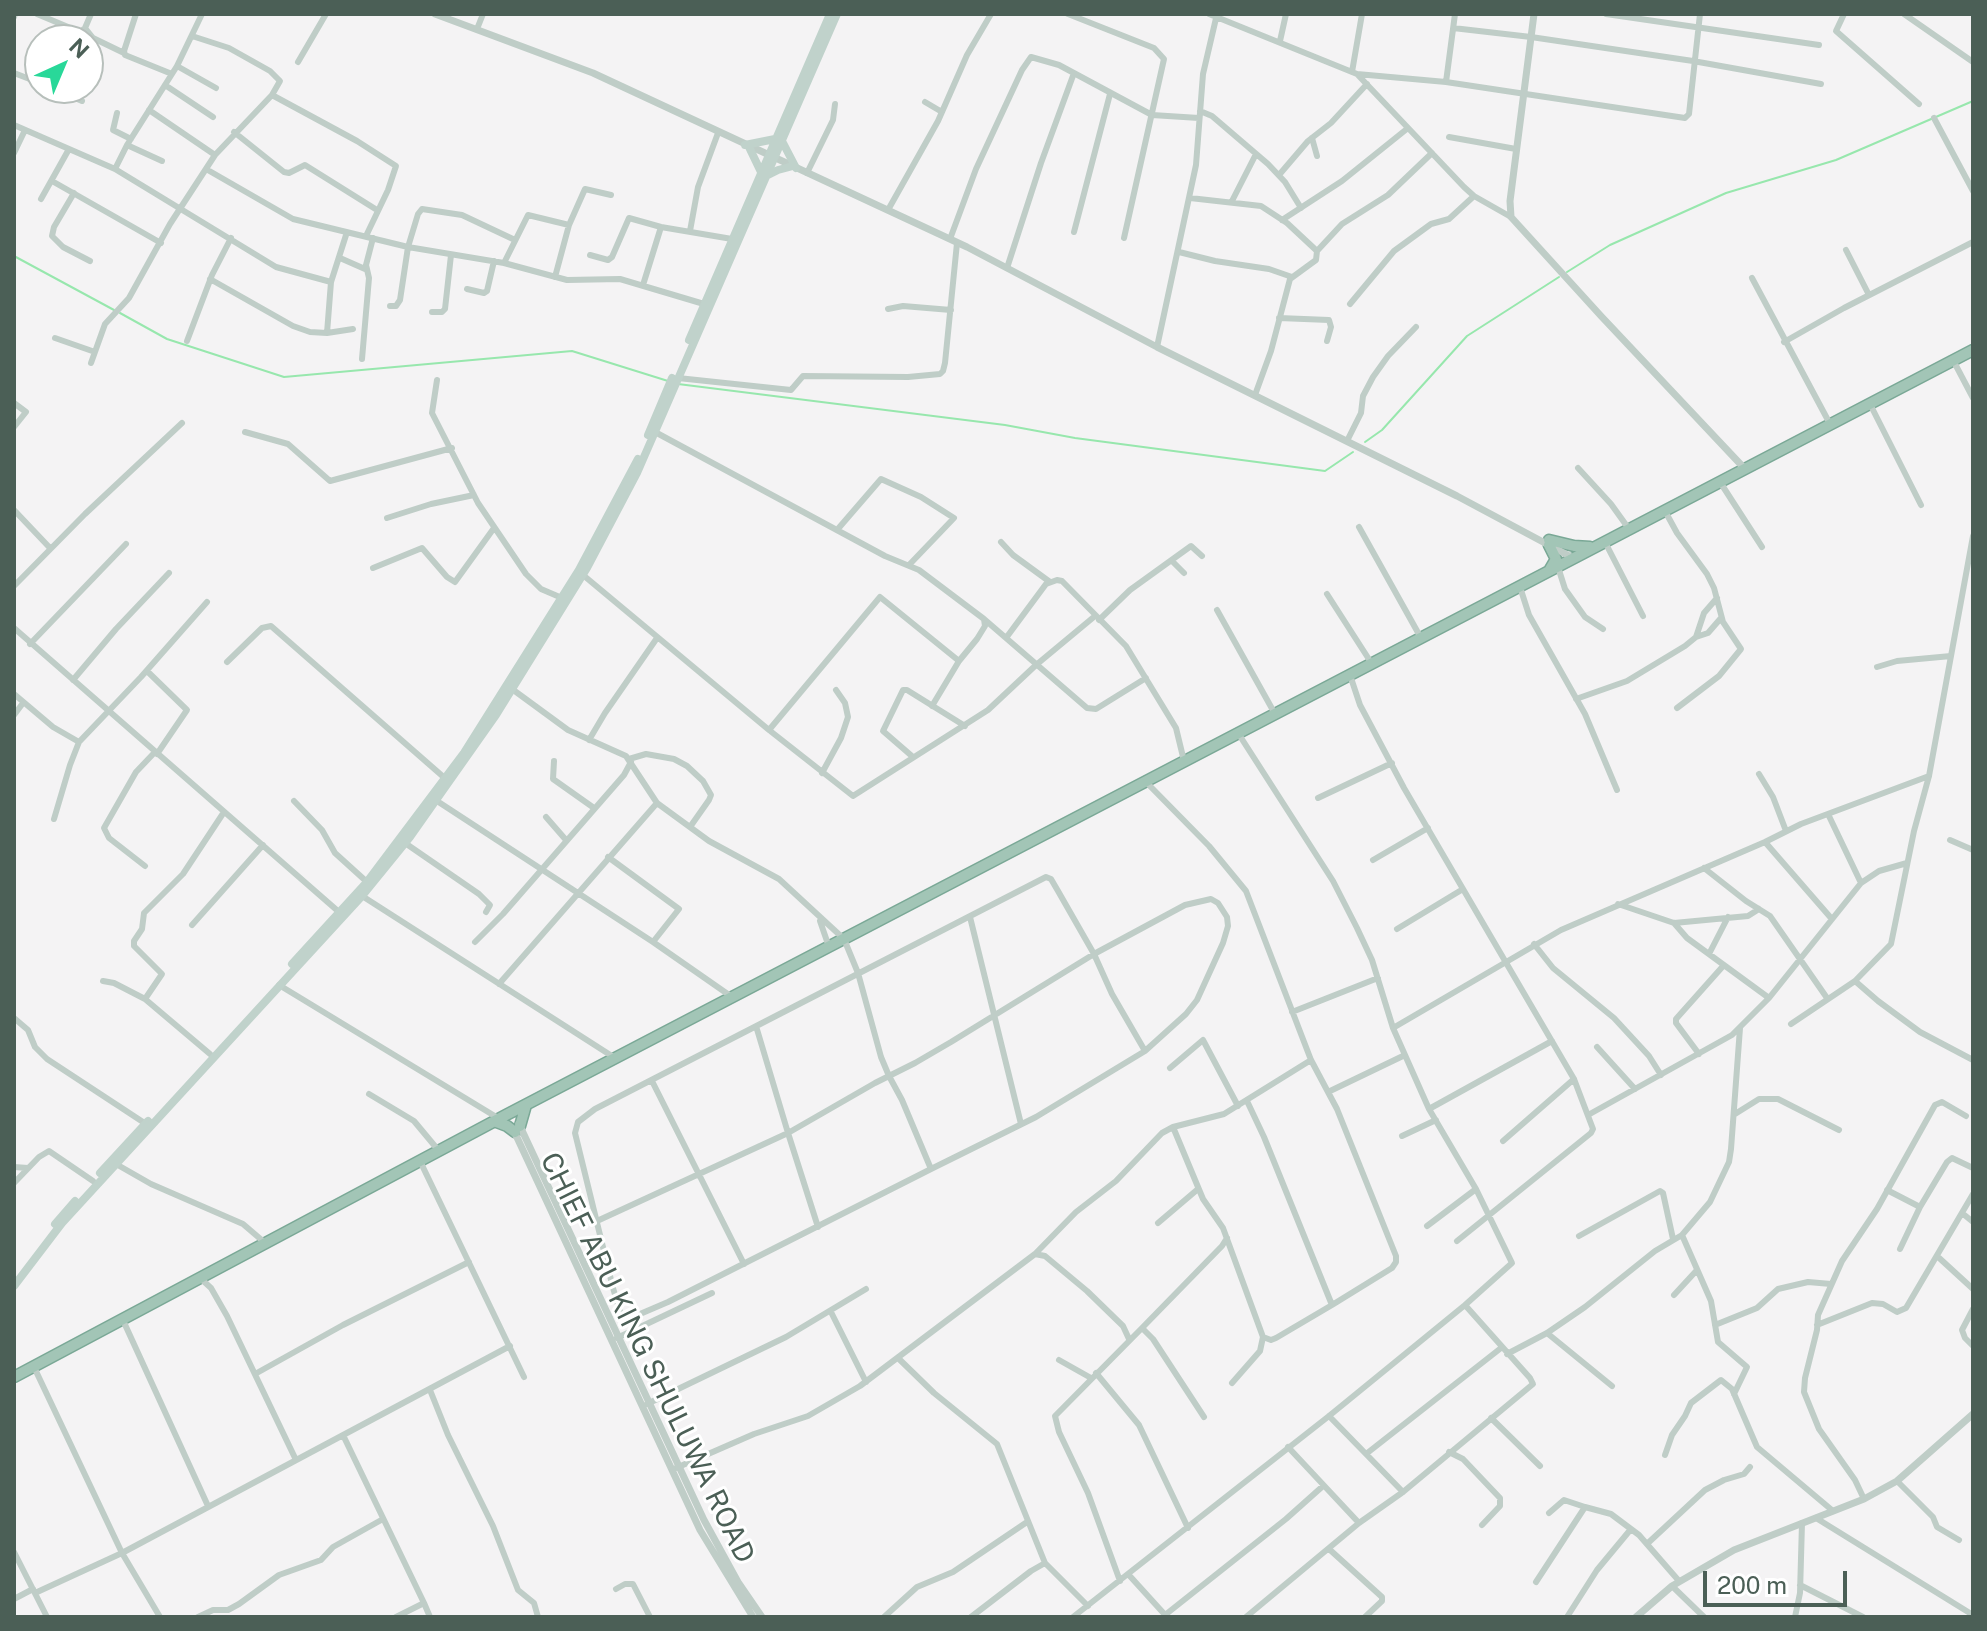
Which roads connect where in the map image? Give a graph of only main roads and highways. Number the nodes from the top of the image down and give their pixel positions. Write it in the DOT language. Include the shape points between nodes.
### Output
graph roads {
  1 [pos="830,14"];
  2 [pos="837,14"];
  3 [pos="779,140"];
  4 [pos="763,175"];
  5 [pos="1973,350"];
  6 [pos="1600,544"];
  7 [pos="1547,573"];
  8 [pos="448,780"];
  9 [pos="360,894"];
  10 [pos="275,987"];
  11 [pos="526,1105"];
  12 [pos="504,1116"];
  13 [pos="14,1277"];
  14 [pos="14,1286"];
  15 [pos="34,1365"];
  16 [pos="14,1371"];
  17 [pos="14,1377"];
  1 -- 3 [label="main road"];
  2 -- 3 [label="main road"];
  3 -- 4 [label="main road"];
  3 -- 4 [label="main road" via="794,167"];
  3 -- 4 [label="main road" via="747,146"];
  4 -- 8 [label="main road" via="634,467 562,598"];
  4 -- 8 [label="main road" via="625,498 512,689"];
  5 -- 6 [label="highway"];
  6 -- 7 [label="highway"];
  6 -- 7 [label="highway" via="1549,542 1556,559"];
  7 -- 11 [label="highway"];
  8 -- 9 [label="main road"];
  8 -- 9 [label="main road" via="405,843"];
  9 -- 10 [label="main road"];
  9 -- 10 [label="main road"];
  10 -- 13 [label="main road" via="93,1181"];
  10 -- 14 [label="main road" via="62,1223"];
  11 -- 12 [label="highway"];
  11 -- 12 [label="highway" via="517,1129 507,1126"];
  12 -- 15 [label="highway"];
  15 -- 16 [label="highway"];
  15 -- 17 [label="highway"];
}
